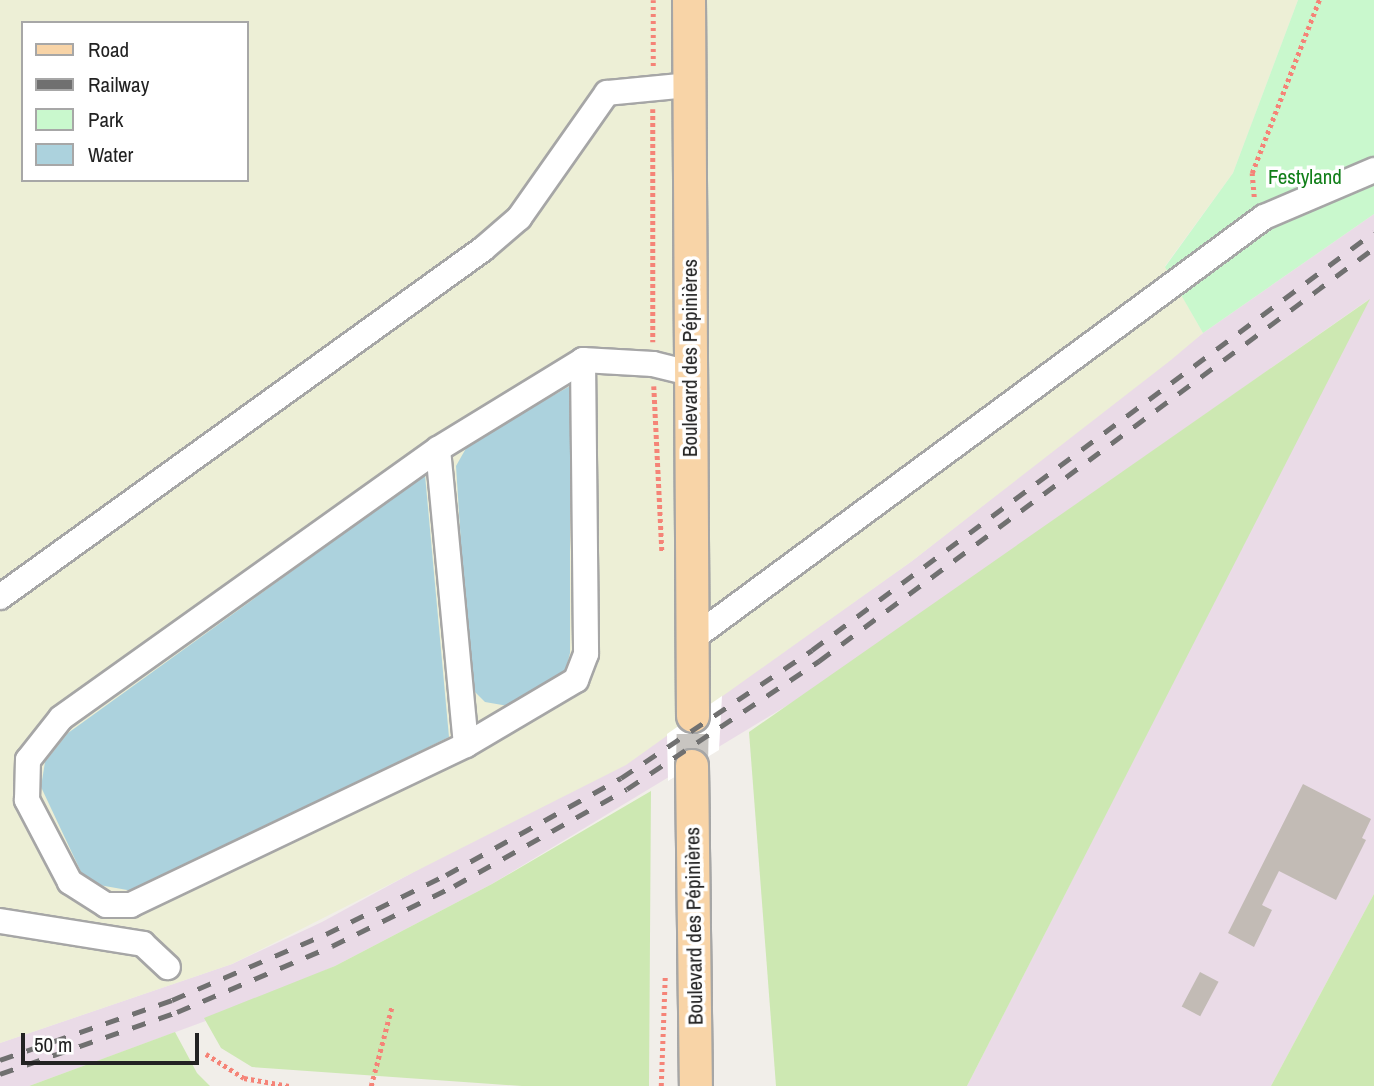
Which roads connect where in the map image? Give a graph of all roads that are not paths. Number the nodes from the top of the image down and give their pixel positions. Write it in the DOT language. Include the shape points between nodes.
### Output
graph roads {
  1 [pos="689,0"];
  2 [pos="689,85"];
  3 [pos="1374,170"];
  4 [pos="583,360"];
  5 [pos="689,373"];
  6 [pos="438,449"];
  7 [pos="0,597"];
  8 [pos="692,639"];
  9 [pos="693,716"];
  10 [pos="466,745"];
  11 [pos="692,766"];
  12 [pos="0,921"];
  13 [pos="169,967"];
  14 [pos="696,1086"];
  1 -- 2 [label="main road, Boulevard des Pépinières"];
  2 -- 5 [label="main road, Boulevard des Pépinières"];
  2 -- 7 [label="street" via="607,93 519,218 483,249"];
  3 -- 8 [label="street" via="1264,217"];
  4 -- 5 [label="street" via="653,363"];
  4 -- 6 [label="street"];
  4 -- 10 [label="street" via="586,654 576,680"];
  5 -- 8 [label="main road, Boulevard des Pépinières"];
  6 -- 10 [label="street"];
  6 -- 10 [label="street" via="61,718 28,760 27,800 70,882 106,905 131,905"];
  8 -- 9 [label="main road, Boulevard des Pépinières"];
  11 -- 14 [label="main road, Boulevard des Pépinières"];
  12 -- 13 [label="street" via="143,944"];
}
